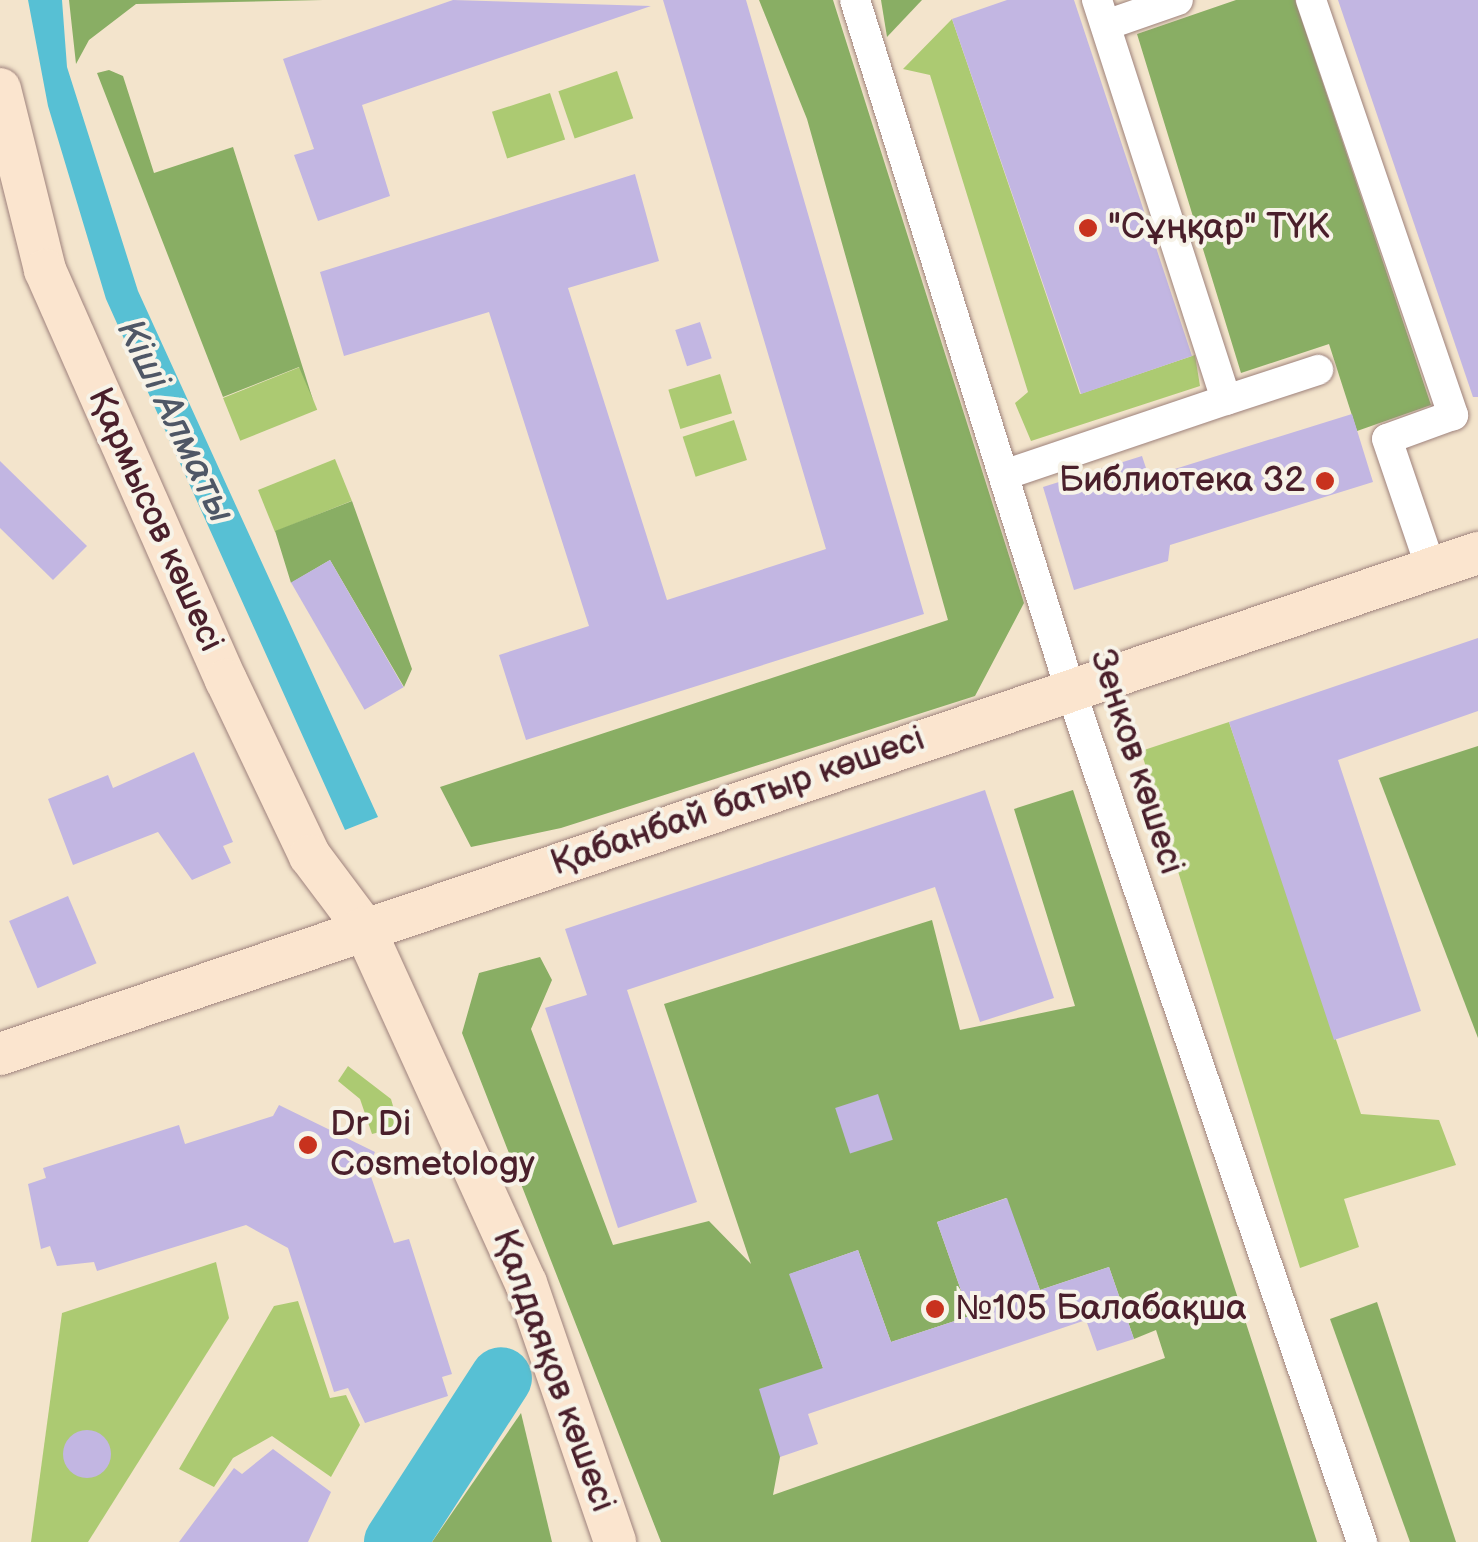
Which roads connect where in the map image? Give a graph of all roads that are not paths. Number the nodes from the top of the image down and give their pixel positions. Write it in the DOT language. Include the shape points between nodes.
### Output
graph roads {
  1 [pos="855,0"];
  2 [pos="1178,0"];
  3 [pos="1311,0"];
  4 [pos="1102,13"];
  5 [pos="0,88"];
  6 [pos="1318,370"];
  7 [pos="1226,400"];
  8 [pos="1010,473"];
  9 [pos="1478,553"];
  10 [pos="1432,568"];
  11 [pos="1070,689"];
  12 [pos="364,928"];
  13 [pos="0,1054"];
  14 [pos="615,1542"];
  15 [pos="1362,1542"];
  1 -- 8 [label="street, Зенков көшесі"];
  2 -- 4 [label="street"];
  3 -- 10 [label="street" via="1453,416 1387,439"];
  4 -- 7 [label="street"];
  5 -- 12 [label="street, Қармысов көшесі" via="45,270 310,856"];
  6 -- 7 [label="street"];
  7 -- 8 [label="street"];
  8 -- 11 [label="street, Зенков көшесі"];
  9 -- 10 [label="street, Қабанбай батыр көшесі"];
  10 -- 11 [label="street, Қабанбай батыр көшесі"];
  11 -- 12 [label="street, Қабанбай батыр көшесі"];
  11 -- 15 [label="street, Зенков көшесі"];
  12 -- 13 [label="street, Қабанбай батыр көшесі"];
  12 -- 14 [label="street, Қалдаяқов көшесі" via="526,1283"];
}
